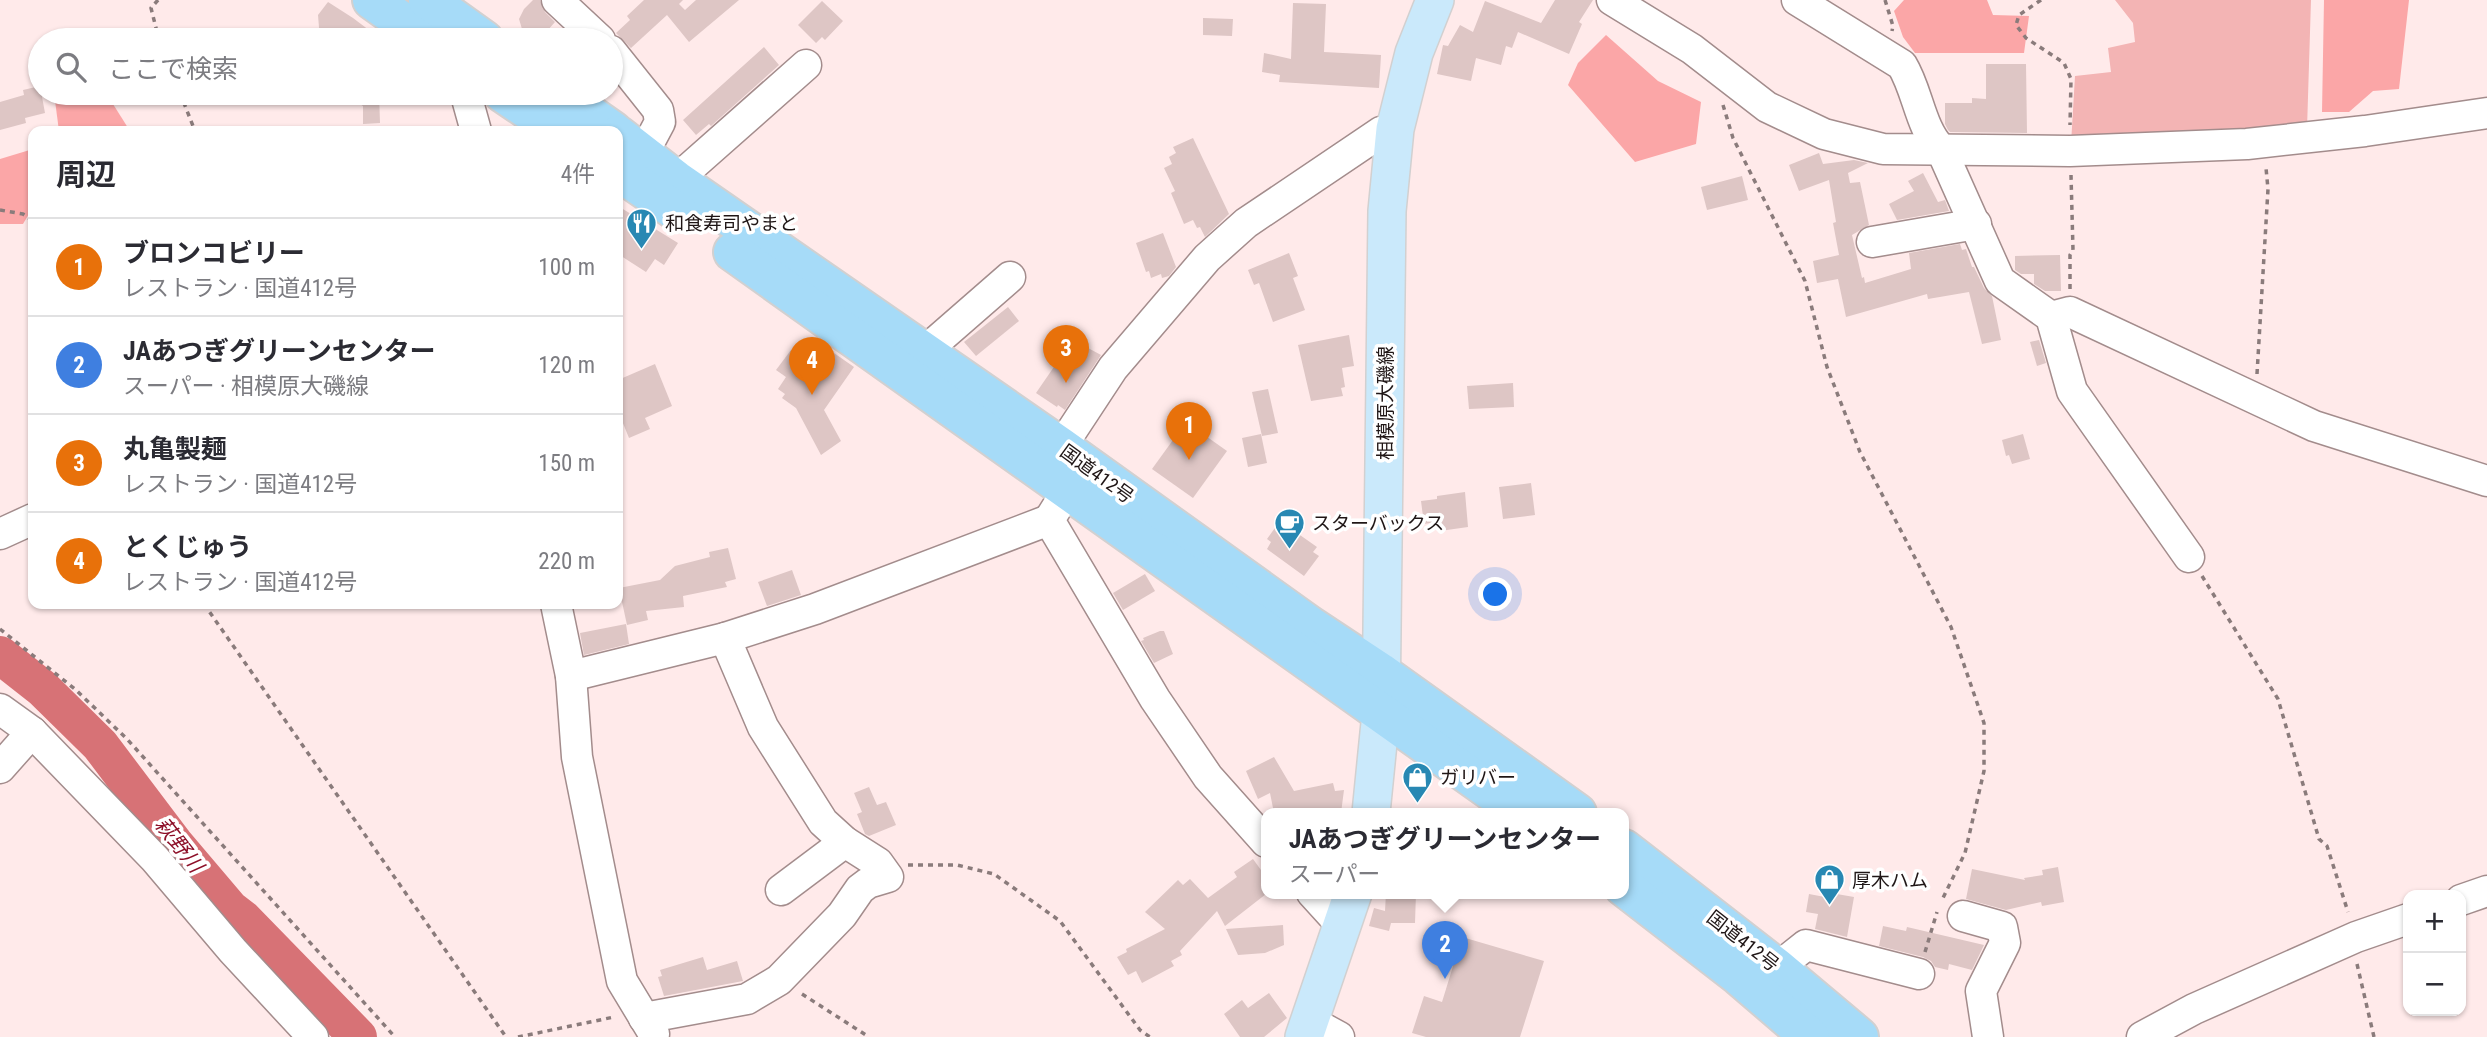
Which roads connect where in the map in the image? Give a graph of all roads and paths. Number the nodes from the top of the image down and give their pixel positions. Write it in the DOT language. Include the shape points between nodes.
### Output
graph roads {
  1 [pos="158,0"];
  2 [pos="372,0"];
  3 [pos="428,0"];
  4 [pos="556,0"];
  5 [pos="1435,0"];
  6 [pos="1612,0"];
  7 [pos="1797,0"];
  8 [pos="2041,0"];
  9 [pos="156,28"];
  10 [pos="411,28"];
  11 [pos="467,28"];
  12 [pos="587,28"];
  13 [pos="806,65"];
  14 [pos="623,66"];
  15 [pos="1726,75"];
  16 [pos="185,105"];
  17 [pos="469,105"];
  18 [pos="521,105"];
  19 [pos="576,105"];
  20 [pos="2487,113"];
  21 [pos="193,126"];
  22 [pos="475,126"];
  23 [pos="552,126"];
  24 [pos="606,126"];
  25 [pos="1395,129"];
  26 [pos="2263,142"];
  27 [pos="1941,149"];
  28 [pos="2070,151"];
  29 [pos="626,153"];
  30 [pos="676,180"];
  31 [pos="0,210"];
  32 [pos="28,218"];
  33 [pos="1976,224"];
  34 [pos="1871,242"];
  35 [pos="1010,277"];
  36 [pos="2060,315"];
  37 [pos="924,352"];
  38 [pos="2255,400"];
  39 [pos="1061,447"];
  40 [pos="2487,481"];
  41 [pos="1058,505"];
  42 [pos="28,521"];
  43 [pos="0,534"];
  44 [pos="2189,557"];
  45 [pos="207,609"];
  46 [pos="557,609"];
  47 [pos="0,629"];
  48 [pos="726,638"];
  49 [pos="1380,672"];
  50 [pos="571,676"];
  51 [pos="0,709"];
  52 [pos="1381,713"];
  53 [pos="32,732"];
  54 [pos="0,768"];
  55 [pos="1372,808"];
  56 [pos="1515,808"];
  57 [pos="1570,808"];
  58 [pos="1261,836"];
  59 [pos="845,842"];
  60 [pos="1629,854"];
  61 [pos="882,868"];
  62 [pos="780,890"];
  63 [pos="2487,891"];
  64 [pos="1629,892"];
  65 [pos="1324,899"];
  66 [pos="2466,899"];
  67 [pos="1347,910"];
  68 [pos="1963,916"];
  69 [pos="2403,921"];
  70 [pos="2349,941"];
  71 [pos="1777,968"];
  72 [pos="1919,974"];
  73 [pos="779,980"];
  74 [pos="647,1022"];
  75 [pos="1317,1032"];
  76 [pos="313,1037"];
  77 [pos="395,1037"];
  78 [pos="506,1037"];
  79 [pos="517,1037"];
  80 [pos="869,1037"];
  81 [pos="1150,1037"];
  82 [pos="1810,1037"];
  83 [pos="1858,1037"];
  84 [pos="1988,1037"];
  85 [pos="2142,1037"];
  86 [pos="2374,1037"];
  1 -- 9 [label="path" via="150,8"];
  2 -- 10 [label="highway"];
  3 -- 11 [label="highway"];
  4 -- 12 [label="street"];
  5 -- 25 [label="main road, 相模原大磯線" via="1414,53"];
  6 -- 15 [label="street"];
  7 -- 27 [label="street" via="1902,65 1932,140"];
  8 -- 28 [label="path" via="2019,15 2016,25 2025,38 2064,63 2071,79"];
  13 -- 30 [label="street"];
  14 -- 29 [label="street" via="658,110 660,122"];
  15 -- 27 [label="street" via="1767,107 1824,134 1882,149"];
  15 -- 72 [label="path" via="1723,108 1733,138 1805,281 1827,367 1860,452 1951,627 1984,723 1984,771 1965,853 1931,928"];
  16 -- 21 [label="path"];
  17 -- 22 [label="street"];
  18 -- 23 [label="highway"];
  19 -- 24 [label="highway"];
  20 -- 26 [label="street"];
  25 -- 39 [label="street" via="1381,132 1246,223 1208,258 1113,368"];
  25 -- 49 [label="main road, 相模原大磯線" via="1387,211"];
  26 -- 28 [label="street"];
  26 -- 38 [label="path" via="2268,189"];
  27 -- 28 [label="street"];
  27 -- 33 [label="street"];
  28 -- 36 [label="path" via="2073,250"];
  29 -- 30 [label="highway, 国道412号"];
  29 -- 41 [label="highway, 国道412号"];
  30 -- 37 [label="highway, 国道412号"];
  31 -- 32 [label="path"];
  33 -- 34 [label="street"];
  33 -- 36 [label="street" via="2000,281"];
  35 -- 37 [label="street"];
  36 -- 38 [label="street"];
  36 -- 44 [label="street" via="2072,391"];
  37 -- 39 [label="highway, 国道412号"];
  38 -- 40 [label="street" via="2314,426"];
  39 -- 49 [label="highway, 国道412号"];
  41 -- 48 [label="street" via="815,609"];
  41 -- 52 [label="highway, 国道412号"];
  41 -- 58 [label="street" via="1155,698 1208,777"];
  42 -- 43 [label="street"];
  44 -- 70 [label="path" via="2278,699 2319,839 2327,846"];
  45 -- 78 [label="path"];
  46 -- 50 [label="street"];
  47 -- 77 [label="path" via="76,690 127,739"];
  48 -- 50 [label="street"];
  48 -- 59 [label="street" via="763,727 824,822"];
  49 -- 52 [label="main road, 相模原大磯線"];
  49 -- 57 [label="highway, 国道412号"];
  50 -- 74 [label="street" via="577,757 622,981"];
  51 -- 53 [label="street"];
  52 -- 55 [label="main road, 相模原大磯線"];
  52 -- 56 [label="highway, 国道412号"];
  53 -- 54 [label="street"];
  53 -- 76 [label="street" via="155,859"];
  59 -- 61 [label="street"];
  59 -- 62 [label="street"];
  60 -- 71 [label="highway, 国道412号"];
  61 -- 73 [label="street" via="888,877 860,889 842,915"];
  61 -- 81 [label="path" via="957,865 994,874 1060,921 1140,1030"];
  63 -- 66 [label="street"];
  64 -- 82 [label="highway, 国道412号"];
  65 -- 67 [label="street"];
  67 -- 75 [label="main road"];
  68 -- 84 [label="street" via="2002,927 2005,943 1981,991"];
  69 -- 70 [label="street"];
  70 -- 85 [label="street" via="2194,1009"];
  70 -- 86 [label="path"];
  71 -- 72 [label="street" via="1806,945"];
  71 -- 83 [label="highway, 国道412号"];
  73 -- 74 [label="street" via="747,999"];
  73 -- 80 [label="path"];
  74 -- 79 [label="path"];
}
